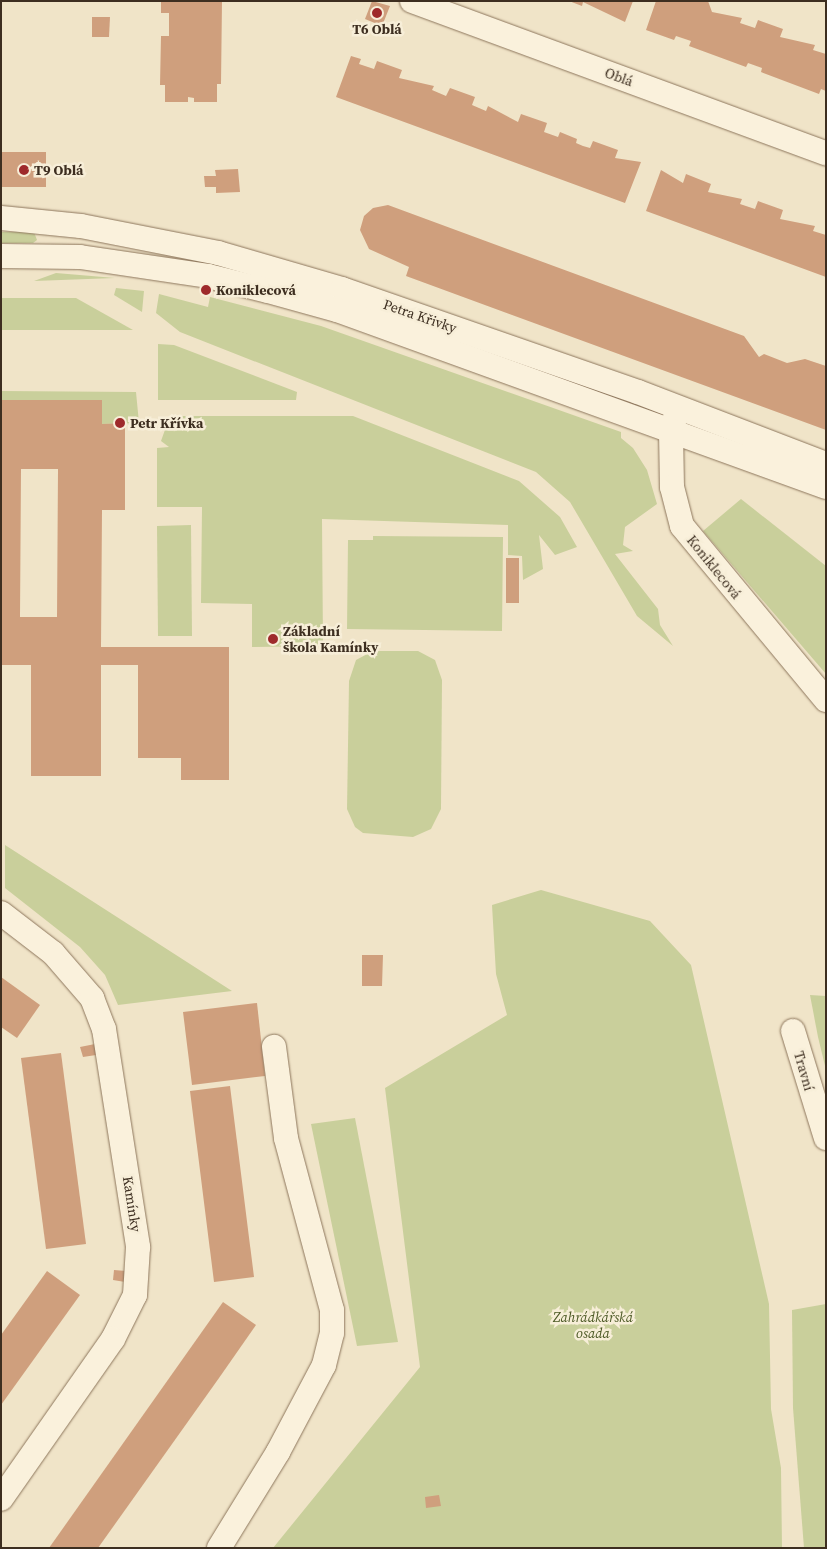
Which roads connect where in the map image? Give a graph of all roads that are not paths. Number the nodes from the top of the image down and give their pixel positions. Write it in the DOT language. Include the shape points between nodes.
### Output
graph roads {
  1 [pos="412,1"];
  2 [pos="826,153"];
  3 [pos="1,218"];
  4 [pos="1,256"];
  5 [pos="680,407"];
  6 [pos="671,431"];
  7 [pos="826,464"];
  8 [pos="826,487"];
  9 [pos="826,700"];
  10 [pos="1,913"];
  11 [pos="793,1031"];
  12 [pos="274,1048"];
  13 [pos="826,1138"];
  14 [pos="1,1499"];
  15 [pos="219,1548"];
  1 -- 2 [label="street, Oblá"];
  3 -- 5 [label="street, Petra Křivky" via="81,226 218,253 342,289"];
  4 -- 6 [label="street, Petra Křivky" via="80,257 208,276 268,290 337,310"];
  5 -- 6 [label="street, Koniklecová"];
  5 -- 7 [label="street, Petra Křivky"];
  6 -- 8 [label="street, Petra Křivky"];
  6 -- 9 [label="street, Koniklecová" via="672,487 682,526"];
  10 -- 14 [label="street, Kamínky" via="74,973 95,1005 104,1029 138,1247 135,1295 113,1339"];
  11 -- 13 [label="street, Travní"];
  12 -- 15 [label="street" via="286,1138 332,1310 332,1333 324,1365 283,1444"];
}
